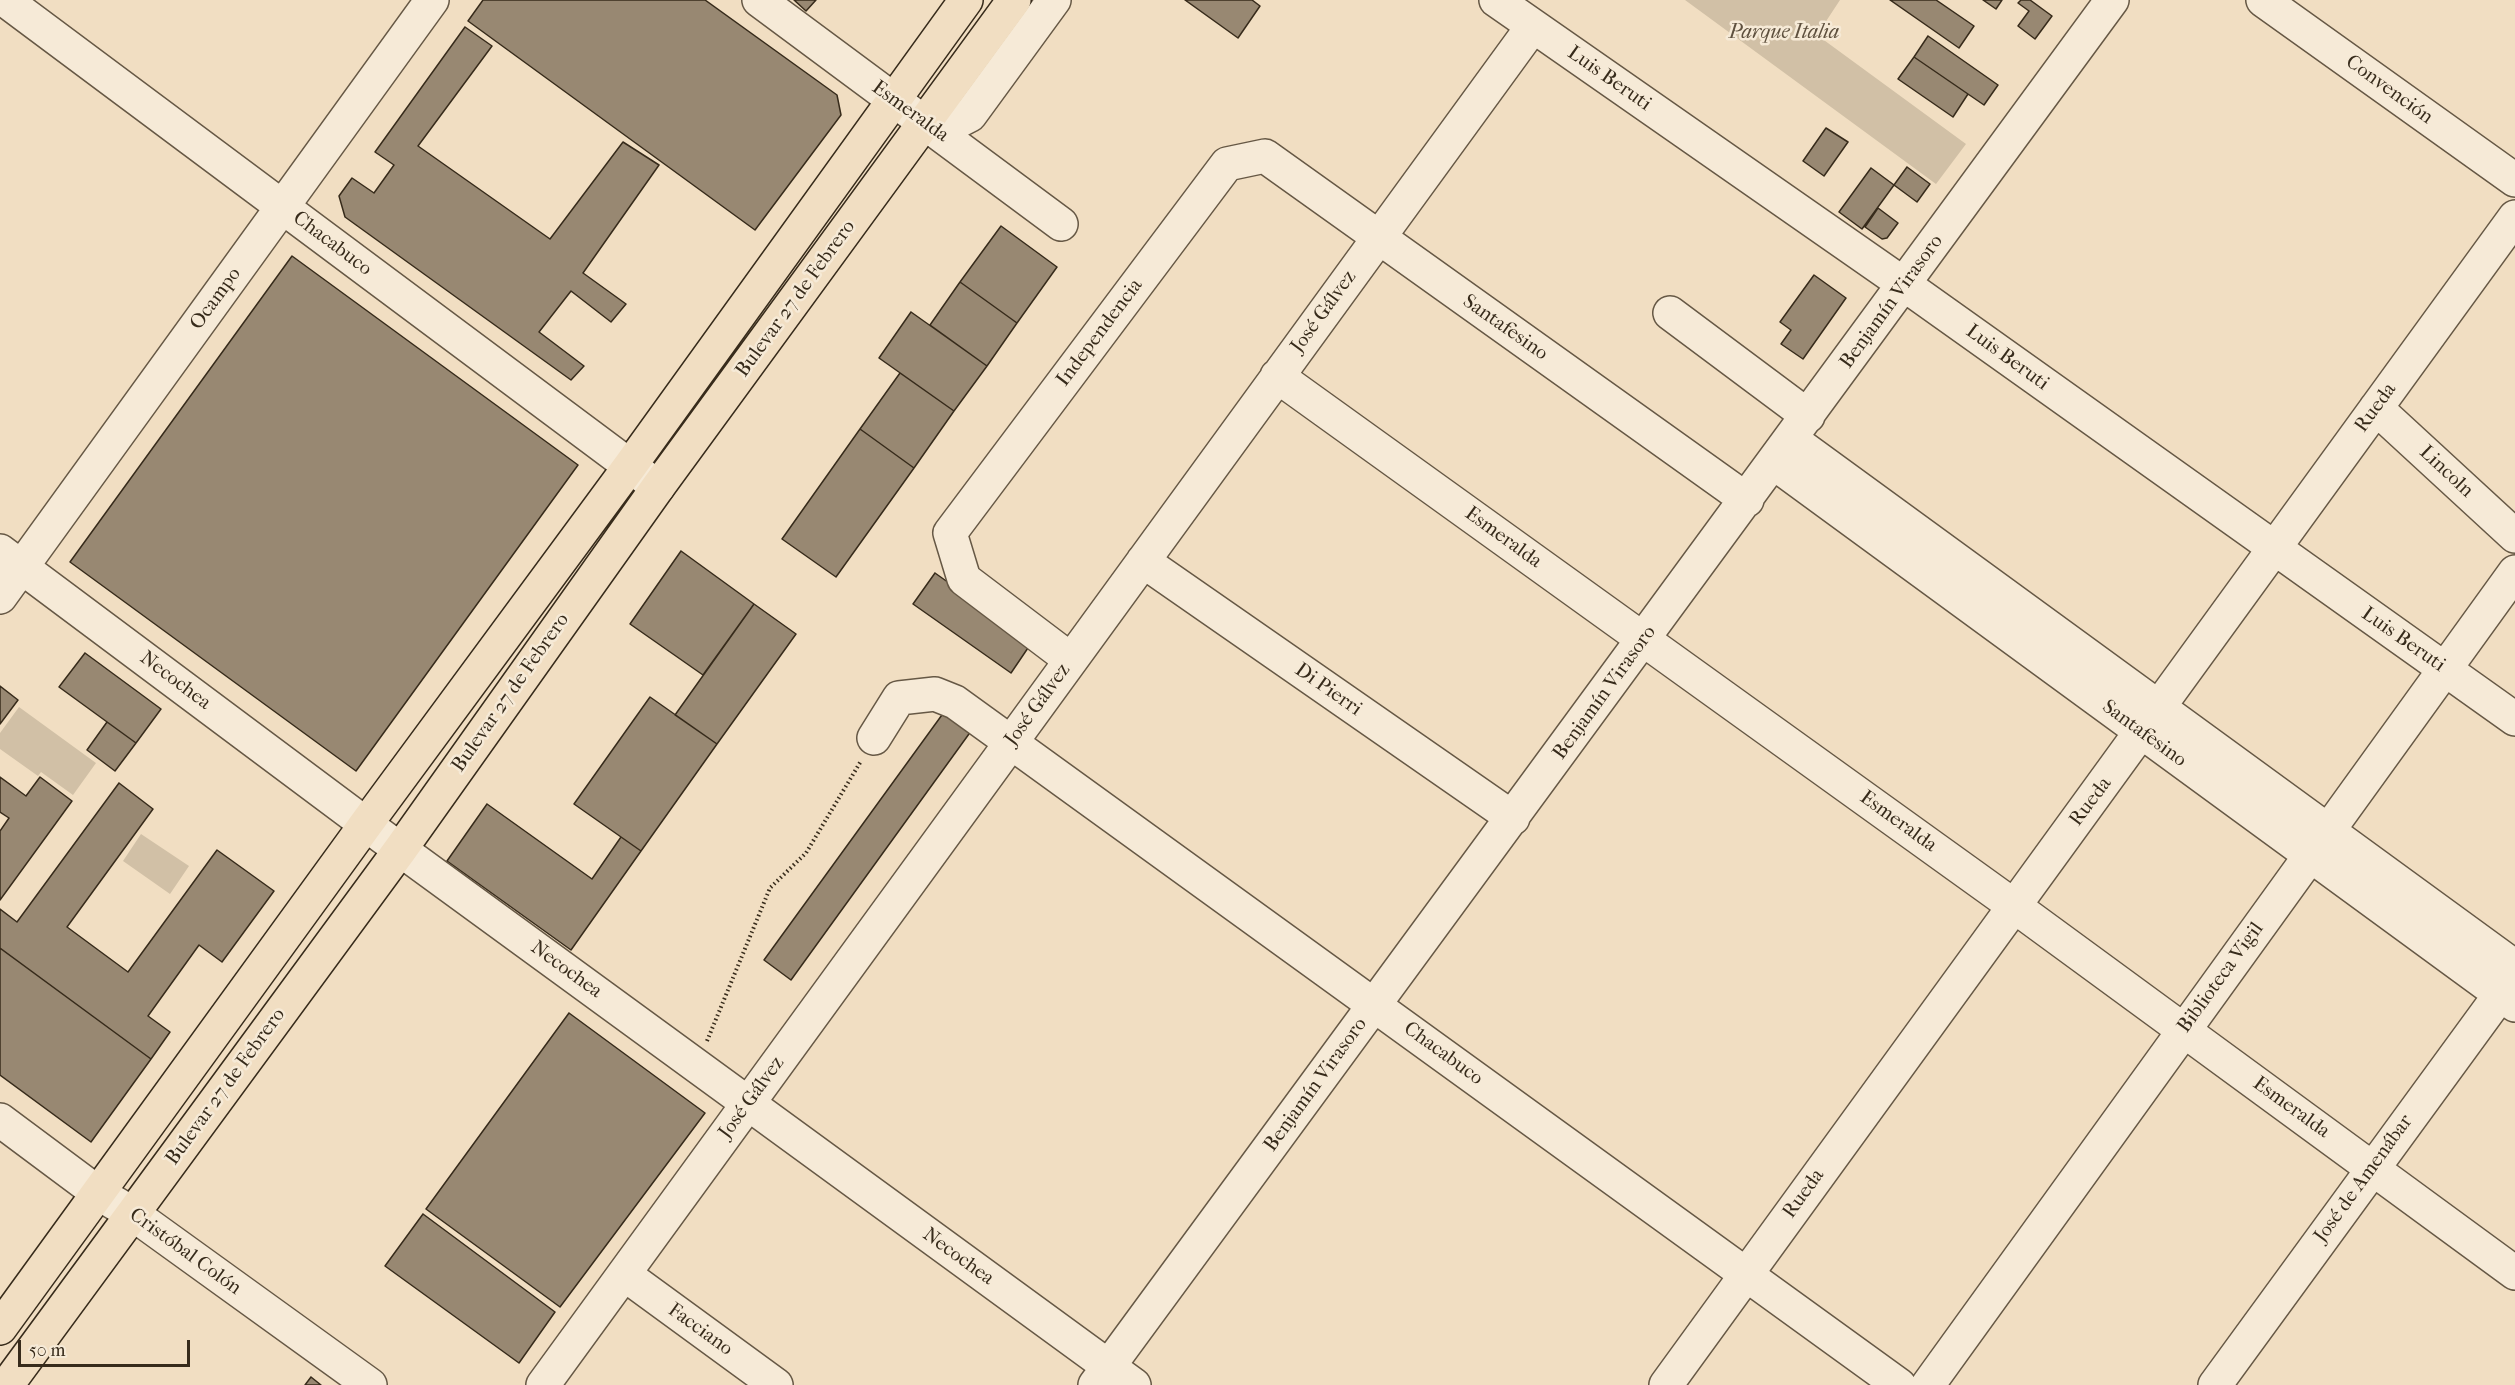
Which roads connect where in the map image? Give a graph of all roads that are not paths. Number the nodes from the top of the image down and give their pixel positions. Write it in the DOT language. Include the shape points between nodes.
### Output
graph roads {
  1 [pos="5,0"];
  2 [pos="432,0"];
  3 [pos="759,0"];
  4 [pos="966,0"];
  5 [pos="1014,0"];
  6 [pos="1054,0"];
  7 [pos="1496,0"];
  8 [pos="2112,0"];
  9 [pos="2263,0"];
  10 [pos="1533,26"];
  11 [pos="894,100"];
  12 [pos="931,127"];
  13 [pos="1265,156"];
  14 [pos="2515,180"];
  15 [pos="282,207"];
  16 [pos="2515,217"];
  17 [pos="1061,224"];
  18 [pos="1378,238"];
  19 [pos="1905,285"];
  20 [pos="1670,313"];
  21 [pos="1278,376"];
  22 [pos="2376,408"];
  23 [pos="1791,440"];
  24 [pos="630,466"];
  25 [pos="658,487"];
  26 [pos="1747,500"];
  27 [pos="2515,536"];
  28 [pos="2274,549"];
  29 [pos="11,559"];
  30 [pos="1143,561"];
  31 [pos="2515,572"];
  32 [pos="0,597"];
  33 [pos="1644,640"];
  34 [pos="1071,660"];
  35 [pos="2445,669"];
  36 [pos="2515,719"];
  37 [pos="2151,720"];
  38 [pos="874,738"];
  39 [pos="1012,741"];
  40 [pos="1513,818"];
  41 [pos="366,824"];
  42 [pos="2319,843"];
  43 [pos="400,850"];
  44 [pos="2014,906"];
  45 [pos="2511,985"];
  46 [pos="1376,1004"];
  47 [pos="2183,1030"];
  48 [pos="747,1104"];
  49 [pos="0,1120"];
  50 [pos="2372,1168"];
  51 [pos="98,1192"];
  52 [pos="133,1214"];
  53 [pos="2515,1273"];
  54 [pos="624,1274"];
  55 [pos="1746,1275"];
  56 [pos="0,1328"];
  57 [pos="1113,1379"];
  58 [pos="7,1385"];
  59 [pos="370,1385"];
  60 [pos="543,1385"];
  61 [pos="776,1385"];
  62 [pos="1666,1385"];
  63 [pos="1899,1385"];
  64 [pos="1928,1385"];
  65 [pos="2215,1385"];
  1 -- 15 [label="street, Chacabuco"];
  2 -- 15 [label="street, Ocampo"];
  3 -- 11 [label="street, Esmeralda"];
  4 -- 11 [label="main road, Bulevar 27 de Febrero"];
  5 -- 12 [label="main road, Bulevar 27 de Febrero"];
  6 -- 12 [label="street" via="970,115"];
  7 -- 10 [label="street, Luis Beruti"];
  8 -- 19 [label="street, Benjamín Virasoro"];
  9 -- 14 [label="street, Convención"];
  10 -- 18 [label="street, José Gálvez"];
  10 -- 19 [label="street, Luis Beruti"];
  11 -- 12 [label="street, Esmeralda"];
  11 -- 24 [label="main road, Bulevar 27 de Febrero"];
  12 -- 17 [label="street, Esmeralda"];
  12 -- 25 [label="main road, Bulevar 27 de Febrero"];
  13 -- 18 [label="street, Santafesino"];
  13 -- 34 [label="street, Independencia" via="1227,164 951,533 964,579"];
  15 -- 24 [label="street, Chacabuco"];
  15 -- 29 [label="street, Ocampo"];
  16 -- 22 [label="street, Rueda"];
  18 -- 21 [label="street, José Gálvez"];
  18 -- 26 [label="street, Santafesino"];
  19 -- 23 [label="street, Benjamín Virasoro"];
  19 -- 28 [label="street, Luis Beruti"];
  20 -- 23 [label="street, Santafesino"];
  21 -- 30 [label="street, José Gálvez"];
  21 -- 33 [label="street, Esmeralda"];
  22 -- 27 [label="street, Lincoln"];
  22 -- 28 [label="street, Rueda"];
  23 -- 26 [label="street, Benjamín Virasoro"];
  23 -- 37 [label="street, Santafesino"];
  24 -- 25 [label="street, Chacabuco"];
  24 -- 41 [label="main road, Bulevar 27 de Febrero"];
  25 -- 43 [label="main road, Bulevar 27 de Febrero"];
  26 -- 33 [label="street, Benjamín Virasoro"];
  28 -- 35 [label="street, Luis Beruti"];
  28 -- 37 [label="street, Rueda"];
  29 -- 32 [label="street, Ocampo"];
  29 -- 41 [label="street, Necochea"];
  30 -- 34 [label="street, José Gálvez"];
  30 -- 40 [label="street, Di Pierri"];
  31 -- 35 [label="street, Biblioteca Vigil"];
  33 -- 40 [label="street, Benjamín Virasoro"];
  33 -- 44 [label="street, Esmeralda"];
  34 -- 39 [label="street, José Gálvez"];
  35 -- 36 [label="street, Luis Beruti"];
  35 -- 42 [label="street, Biblioteca Vigil"];
  37 -- 42 [label="street, Santafesino"];
  37 -- 44 [label="street, Rueda"];
  38 -- 39 [label="street, Chacabuco" via="899,698 935,694 956,702"];
  39 -- 46 [label="street, Chacabuco"];
  39 -- 48 [label="street, José Gálvez"];
  40 -- 46 [label="street, Benjamín Virasoro"];
  41 -- 43 [label="street, Necochea"];
  41 -- 51 [label="main road, Bulevar 27 de Febrero"];
  42 -- 45 [label="street, Santafesino"];
  42 -- 47 [label="street, Biblioteca Vigil"];
  43 -- 48 [label="street, Necochea"];
  43 -- 52 [label="main road, Bulevar 27 de Febrero"];
  44 -- 47 [label="street, Esmeralda"];
  44 -- 55 [label="street, Rueda"];
  45 -- 50 [label="street, José de Amenábar"];
  46 -- 55 [label="street, Chacabuco"];
  46 -- 57 [label="street, Benjamín Virasoro"];
  47 -- 50 [label="street, Esmeralda"];
  47 -- 64 [label="street, Biblioteca Vigil"];
  48 -- 54 [label="street, José Gálvez"];
  48 -- 57 [label="street, Necochea"];
  49 -- 51 [label="street, Cristóbal Colón"];
  50 -- 53 [label="street, Esmeralda"];
  50 -- 65 [label="street, José de Amenábar"];
  51 -- 52 [label="street, Cristóbal Colón"];
  51 -- 56 [label="main road, Bulevar 27 de Febrero"];
  52 -- 58 [label="main road, Bulevar 27 de Febrero"];
  52 -- 59 [label="street, Cristóbal Colón"];
  54 -- 60 [label="street, José Gálvez"];
  54 -- 61 [label="street, Facciano"];
  55 -- 62 [label="street, Rueda"];
  55 -- 63 [label="street, Chacabuco"];
}
